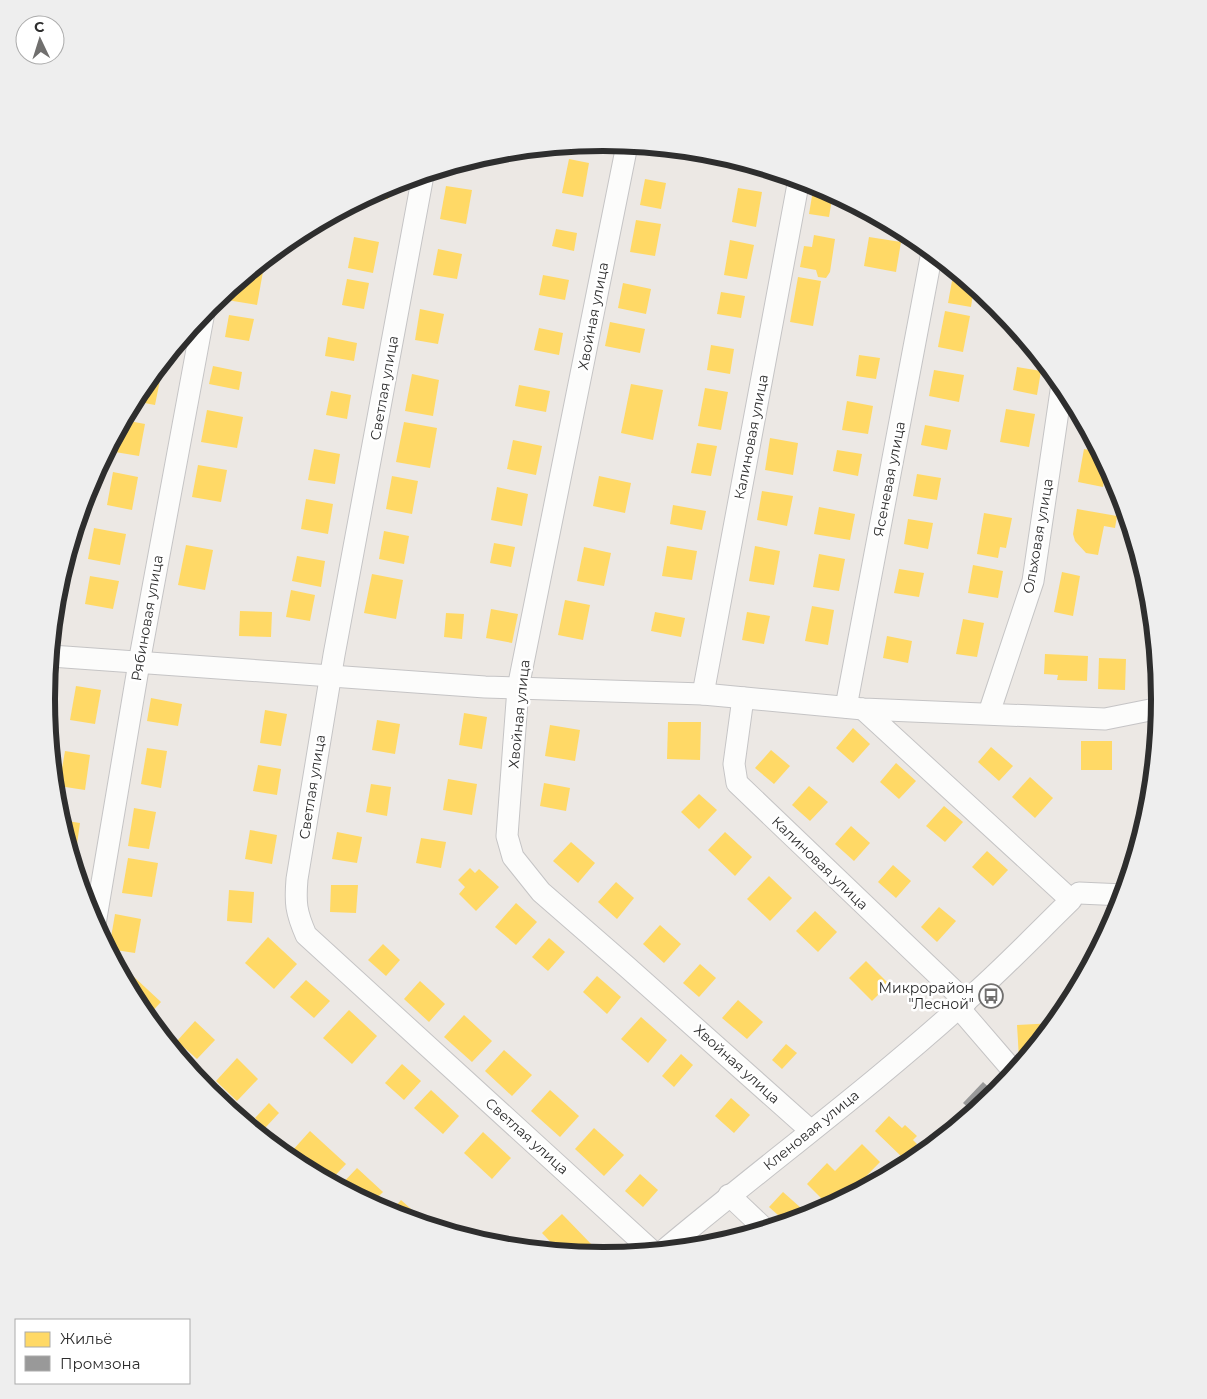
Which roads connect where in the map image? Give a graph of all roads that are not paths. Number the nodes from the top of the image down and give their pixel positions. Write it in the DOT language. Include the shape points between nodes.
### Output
graph roads {
  1 [pos="625,152"];
  2 [pos="422,182"];
  3 [pos="798,187"];
  4 [pos="931,259"];
  5 [pos="201,328"];
  6 [pos="1060,395"];
  7 [pos="57,657"];
  8 [pos="138,663"];
  9 [pos="331,675"];
  10 [pos="518,688"];
  11 [pos="703,694"];
  12 [pos="743,698"];
  13 [pos="854,708"];
  14 [pos="1152,710"];
  15 [pos="988,713"];
  16 [pos="1115,895"];
  17 [pos="1075,896"];
  18 [pos="97,910"];
  19 [pos="962,1005"];
  20 [pos="1010,1067"];
  21 [pos="810,1130"];
  22 [pos="729,1195"];
  23 [pos="760,1225"];
  24 [pos="673,1243"];
  25 [pos="647,1246"];
  1 -- 10 [label="street, Хвойная улица"];
  2 -- 9 [label="street, Светлая улица"];
  3 -- 11 [label="street, Калиновая улица"];
  4 -- 13 [label="street, Ясеневая улица"];
  5 -- 8 [label="street, Рябиновая улица"];
  6 -- 15 [label="street, Ольховая улица" via="1033,581"];
  7 -- 8 [label="street"];
  8 -- 9 [label="street"];
  8 -- 18 [label="street, Рябиновая улица"];
  9 -- 10 [label="street"];
  9 -- 25 [label="street, Светлая улица" via="297,879 298,916 306,935"];
  10 -- 11 [label="street"];
  10 -- 21 [label="street, Хвойная улица" via="507,836 513,857 541,892"];
  11 -- 12 [label="street"];
  12 -- 13 [label="street"];
  12 -- 19 [label="street, Калиновая улица" via="734,764 737,783"];
  13 -- 15 [label="street"];
  13 -- 17 [label="street"];
  14 -- 15 [label="street" via="1105,719"];
  16 -- 17 [label="street"];
  17 -- 19 [label="street, Кленовая улица"];
  19 -- 20 [label="street"];
  19 -- 21 [label="street, Кленовая улица"];
  21 -- 22 [label="street, Кленовая улица"];
  22 -- 23 [label="street"];
  22 -- 24 [label="street, Кленовая улица"];
}
